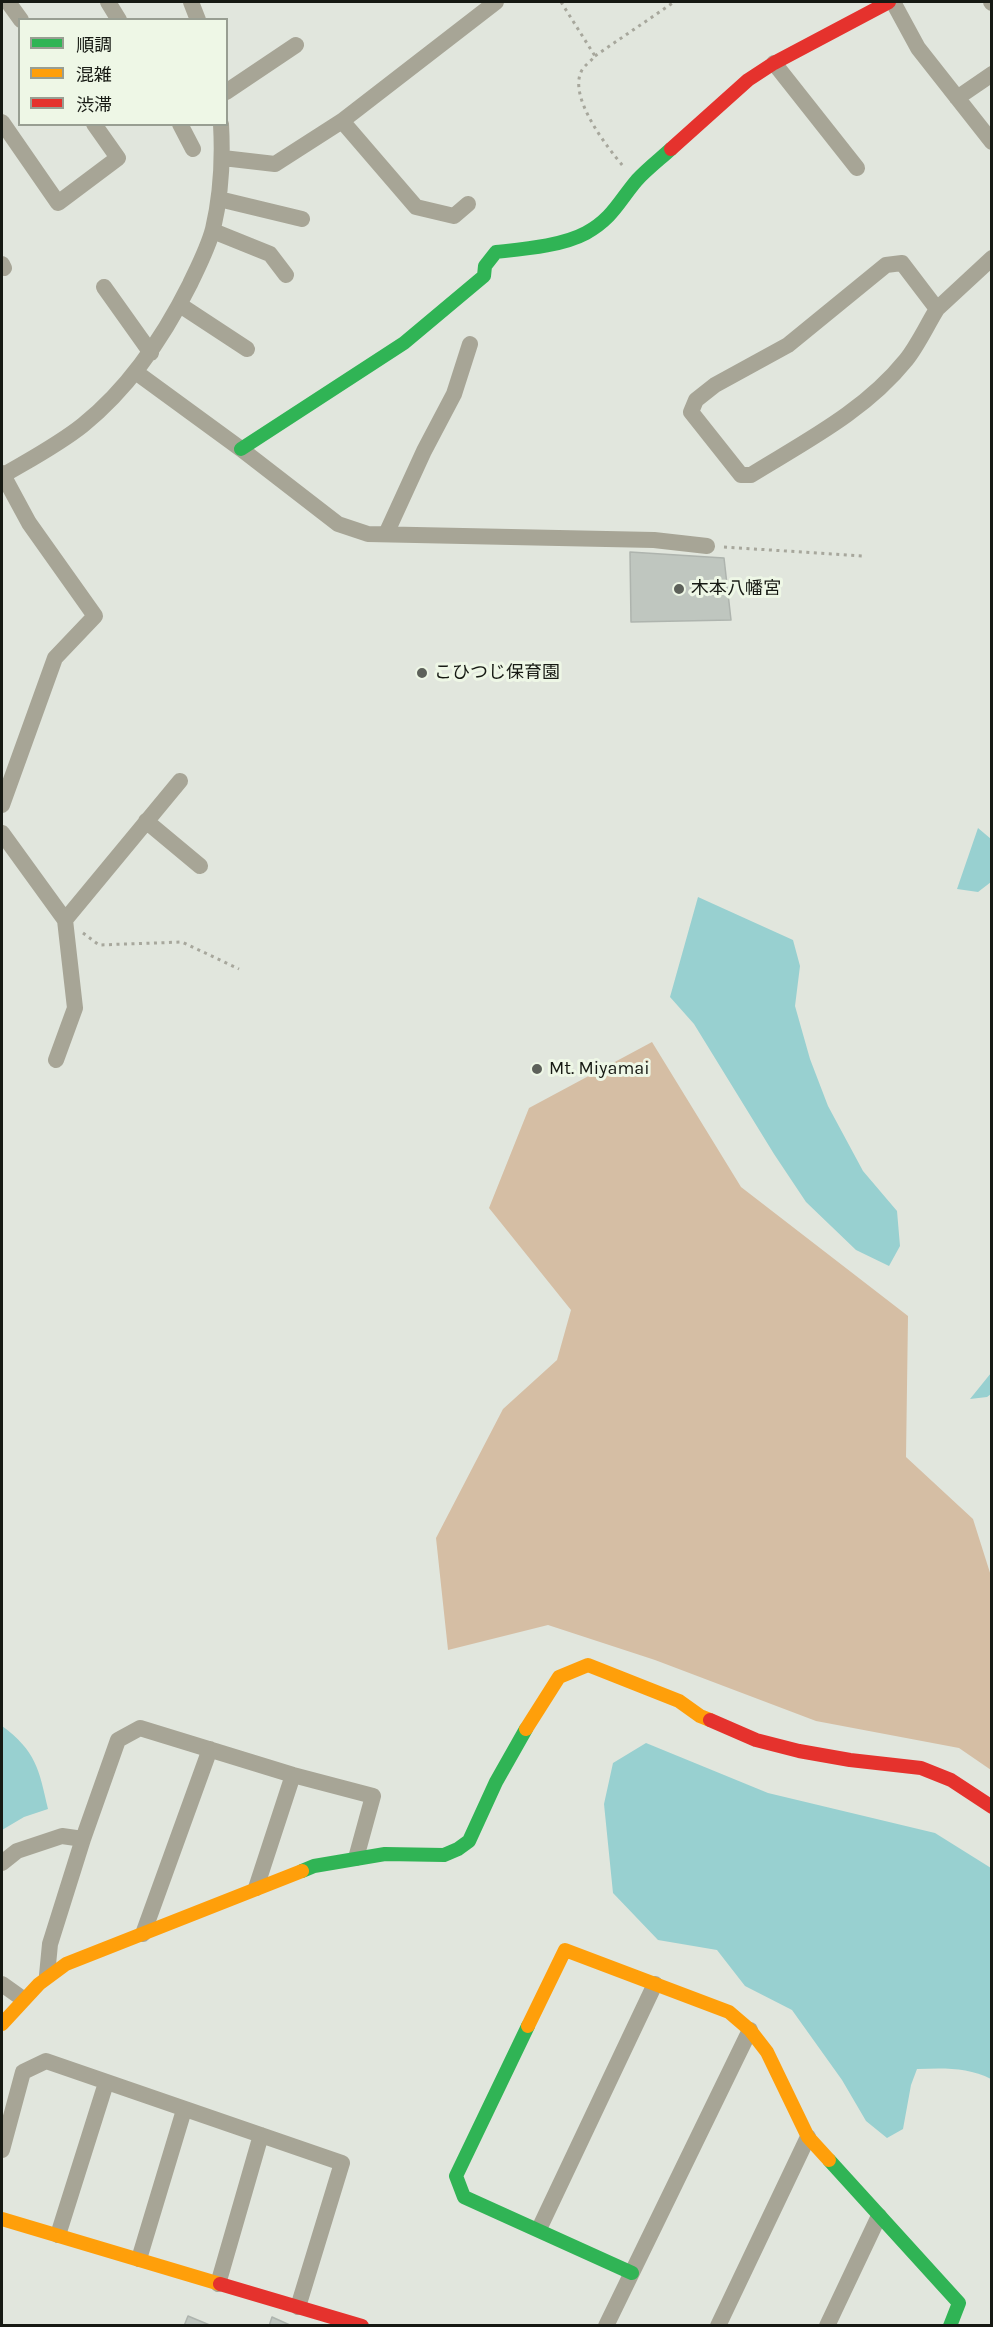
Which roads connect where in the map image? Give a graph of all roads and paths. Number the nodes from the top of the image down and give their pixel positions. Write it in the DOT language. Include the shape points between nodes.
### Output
graph roads {
  1 [pos="8,2"];
  2 [pos="108,2"];
  3 [pos="191,2"];
  4 [pos="496,2"];
  5 [pos="561,2"];
  6 [pos="674,2"];
  7 [pos="891,2"];
  8 [pos="20,18"];
  9 [pos="118,18"];
  10 [pos="197,18"];
  11 [pos="296,45"];
  12 [pos="595,56"];
  13 [pos="774,63"];
  14 [pos="992,74"];
  15 [pos="228,91"];
  16 [pos="957,98"];
  17 [pos="342,121"];
  18 [pos="2,122"];
  19 [pos="95,126"];
  20 [pos="181,126"];
  21 [pos="221,126"];
  22 [pos="992,142"];
  23 [pos="193,149"];
  24 [pos="223,158"];
  25 [pos="857,168"];
  26 [pos="637,180"];
  27 [pos="219,199"];
  28 [pos="468,204"];
  29 [pos="302,219"];
  30 [pos="213,231"];
  31 [pos="992,258"];
  32 [pos="286,275"];
  33 [pos="104,287"];
  34 [pos="180,305"];
  35 [pos="937,309"];
  36 [pos="470,344"];
  37 [pos="247,349"];
  38 [pos="151,353"];
  39 [pos="137,373"];
  40 [pos="242,449"];
  41 [pos="2,474"];
  42 [pos="386,534"];
  43 [pos="707,546"];
  44 [pos="863,556"];
  45 [pos="180,781"];
  46 [pos="2,805"];
  47 [pos="146,821"];
  48 [pos="2,833"];
  49 [pos="201,866"];
  50 [pos="65,920"];
  51 [pos="239,969"];
  52 [pos="56,1060"];
  53 [pos="210,1749"];
  54 [pos="293,1775"];
  55 [pos="992,1807"];
  56 [pos="83,1839"];
  57 [pos="356,1857"];
  58 [pos="2,1863"];
  59 [pos="256,1888"];
  60 [pos="143,1934"];
  61 [pos="47,1975"];
  62 [pos="2,1984"];
  63 [pos="656,1984"];
  64 [pos="23,1999"];
  65 [pos="2,2024"];
  66 [pos="750,2030"];
  67 [pos="106,2083"];
  68 [pos="184,2110"];
  69 [pos="261,2135"];
  70 [pos="808,2137"];
  71 [pos="2,2150"];
  72 [pos="879,2216"];
  73 [pos="2,2219"];
  74 [pos="539,2229"];
  75 [pos="58,2235"];
  76 [pos="139,2259"];
  77 [pos="632,2273"];
  78 [pos="218,2284"];
  79 [pos="298,2307"];
  80 [pos="342,2322"];
  81 [pos="362,2325"];
  82 [pos="606,2325"];
  83 [pos="718,2325"];
  84 [pos="827,2325"];
  85 [pos="950,2325"];
  1 -- 8 [label="street"];
  2 -- 9 [label="street"];
  3 -- 10 [label="street"];
  4 -- 17 [label="street"];
  5 -- 12 [label="path"];
  6 -- 12 [label="path"];
  7 -- 13 [label="street"];
  7 -- 16 [label="street" via="918,48"];
  11 -- 15 [label="street"];
  12 -- 26 [label="path" via="581,71 579,86 586,113 622,166"];
  13 -- 25 [label="street"];
  13 -- 26 [label="street" via="748,80"];
  14 -- 16 [label="street"];
  16 -- 22 [label="street"];
  17 -- 24 [label="street" via="275,164"];
  17 -- 28 [label="street" via="416,207 454,216"];
  18 -- 19 [label="street" via="58,203 118,158"];
  20 -- 23 [label="street"];
  21 -- 24 [label="street"];
  24 -- 27 [label="street"];
  26 -- 40 [label="street" via="606,219 586,233 496,252 485,266 484,276 404,343"];
  27 -- 29 [label="street"];
  27 -- 30 [label="street"];
  30 -- 32 [label="street" via="270,254"];
  30 -- 34 [label="street"];
  31 -- 35 [label="street"];
  33 -- 38 [label="street"];
  34 -- 37 [label="street"];
  34 -- 38 [label="street"];
  35 -- 35 [label="street" via="902,263 886,265 788,345 696,400 691,412 741,475 751,475 834,424 869,397 906,359"];
  36 -- 42 [label="street" via="454,394"];
  38 -- 39 [label="street"];
  39 -- 40 [label="street"];
  39 -- 41 [label="street" via="83,425"];
  40 -- 42 [label="street" via="338,524 368,534"];
  41 -- 46 [label="street" via="29,523 95,616 55,657"];
  42 -- 43 [label="street" via="654,540"];
  43 -- 44 [label="path"];
  45 -- 47 [label="street"];
  47 -- 49 [label="street"];
  47 -- 50 [label="street"];
  48 -- 50 [label="street"];
  50 -- 51 [label="path" via="99,945 182,942"];
  50 -- 52 [label="street" via="75,1008"];
  53 -- 54 [label="street"];
  53 -- 56 [label="street" via="140,1728 118,1740"];
  53 -- 60 [label="street"];
  54 -- 57 [label="street" via="373,1796"];
  54 -- 59 [label="street"];
  55 -- 57 [label="street" via="951,1780 921,1768 850,1760 756,1740 700,1716 679,1701 588,1665 559,1677 496,1782 469,1841 444,1855"];
  56 -- 58 [label="street" via="62,1836 17,1851"];
  56 -- 61 [label="street" via="50,1944"];
  57 -- 59 [label="street" via="314,1866"];
  59 -- 60 [label="street"];
  60 -- 61 [label="street"];
  61 -- 64 [label="street"];
  62 -- 64 [label="street"];
  63 -- 66 [label="street" via="729,2012"];
  63 -- 74 [label="street"];
  63 -- 74 [label="street" via="565,1950 456,2176 464,2197"];
  64 -- 65 [label="street"];
  66 -- 70 [label="street" via="767,2052"];
  66 -- 77 [label="street"];
  67 -- 68 [label="street"];
  67 -- 71 [label="street" via="46,2061 23,2072"];
  67 -- 75 [label="street"];
  68 -- 69 [label="street"];
  68 -- 76 [label="street"];
  69 -- 78 [label="street"];
  69 -- 79 [label="street" via="342,2163"];
  70 -- 72 [label="street"];
  70 -- 83 [label="street"];
  72 -- 84 [label="street"];
  72 -- 85 [label="street" via="960,2303"];
  73 -- 75 [label="street"];
  74 -- 77 [label="street"];
  75 -- 76 [label="street"];
  76 -- 78 [label="street"];
  77 -- 82 [label="street"];
  78 -- 79 [label="street"];
  79 -- 80 [label="street"];
  80 -- 81 [label="street"];
}
